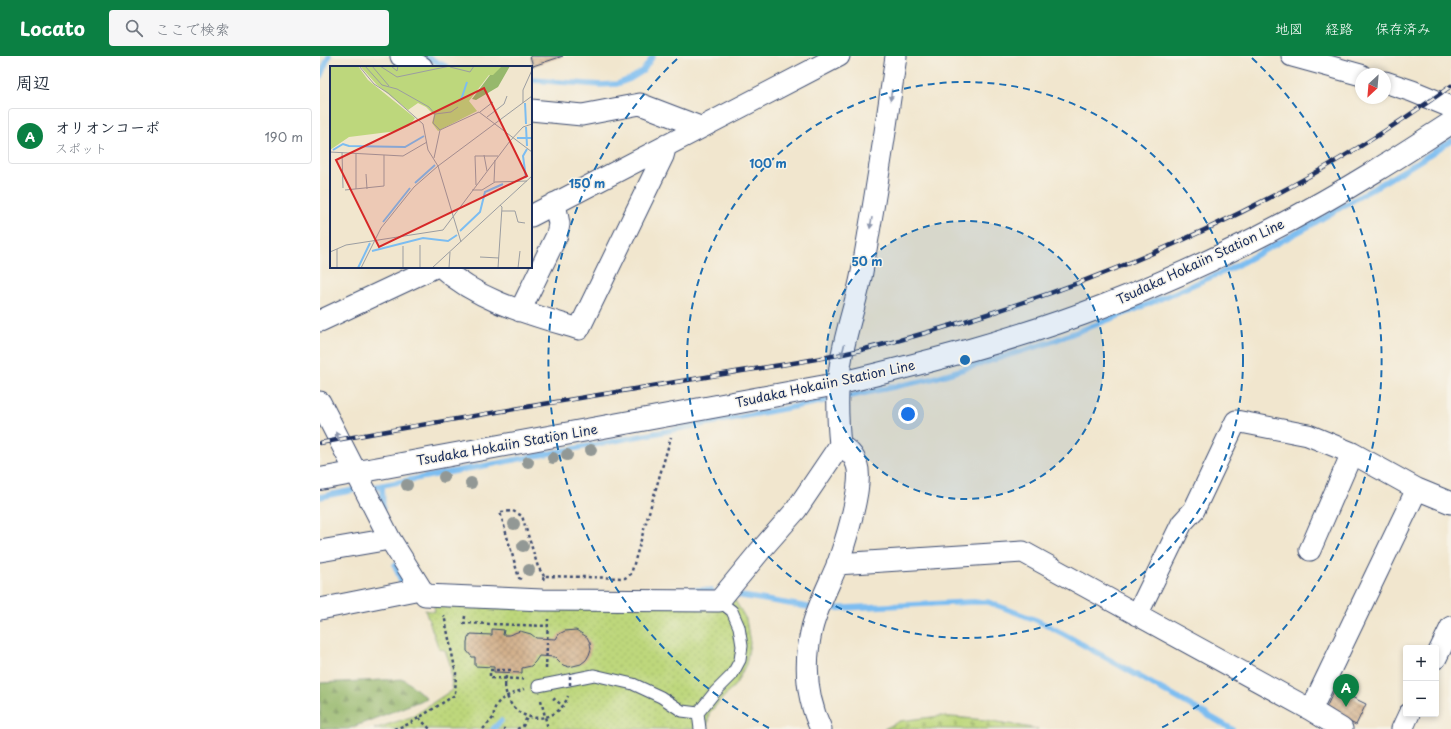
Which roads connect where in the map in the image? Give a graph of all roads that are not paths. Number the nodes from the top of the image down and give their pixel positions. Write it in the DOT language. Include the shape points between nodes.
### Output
graph roads {
  1 [pos="401,56"];
  2 [pos="839,56"];
  3 [pos="896,56"];
  4 [pos="1292,56"];
  5 [pos="420,66"];
  6 [pos="1355,73"];
  7 [pos="1391,84"];
  8 [pos="1451,107"];
  9 [pos="534,116"];
  10 [pos="1451,123"];
  11 [pos="700,127"];
  12 [pos="666,145"];
  13 [pos="555,203"];
  14 [pos="532,215"];
  15 [pos="433,268"];
  16 [pos="441,268"];
  17 [pos="520,311"];
  18 [pos="320,320"];
  19 [pos="837,394"];
  20 [pos="320,402"];
  21 [pos="840,445"];
  22 [pos="1352,453"];
  23 [pos="320,480"];
  24 [pos="361,483"];
  25 [pos="1417,489"];
  26 [pos="1451,503"];
  27 [pos="390,539"];
  28 [pos="1310,550"];
  29 [pos="320,551"];
  30 [pos="837,564"];
  31 [pos="420,590"];
  32 [pos="724,596"];
  33 [pos="320,609"];
  34 [pos="1137,615"];
  35 [pos="1451,627"];
  36 [pos="1439,652"];
  37 [pos="538,686"];
  38 [pos="1311,710"];
  39 [pos="698,713"];
  40 [pos="1408,717"];
  41 [pos="700,729"];
  42 [pos="822,729"];
  43 [pos="1342,729"];
  44 [pos="1402,729"];
  1 -- 5 [label="street"];
  2 -- 11 [label="street"];
  3 -- 19 [label="street, one-way" via="876,199 860,282 842,354"];
  4 -- 6 [label="street"];
  7 -- 8 [label="street"];
  9 -- 11 [label="street" via="582,115 640,104"];
  10 -- 19 [label="main road, Tsudaka Hokaiin Station Line" via="1376,171 1313,207 1252,240 1175,276 1106,305 1000,341 910,366"];
  11 -- 12 [label="street"];
  12 -- 13 [label="street"];
  12 -- 17 [label="street" via="580,328"];
  13 -- 14 [label="street"];
  13 -- 17 [label="street" via="559,224 557,235"];
  15 -- 18 [label="street"];
  16 -- 17 [label="street" via="481,295"];
  19 -- 21 [label="street"];
  19 -- 24 [label="main road, Tsudaka Hokaiin Station Line"];
  24 -- 20 [label="street, one-way"];
  21 -- 30 [label="street" via="852,453 859,476 854,514"];
  21 -- 32 [label="street" via="796,510"];
  22 -- 25 [label="street"];
  22 -- 28 [label="street"];
  22 -- 34 [label="street" via="1308,435 1236,422 1194,510 1182,523"];
  23 -- 24 [label="main road, Tsudaka Hokaiin Station Line"];
  24 -- 27 [label="street"];
  25 -- 26 [label="street"];
  25 -- 38 [label="street"];
  27 -- 29 [label="street"];
  27 -- 31 [label="street"];
  30 -- 34 [label="street" via="1023,552"];
  30 -- 42 [label="street" via="818,608 807,662 808,689 814,714"];
  31 -- 32 [label="street" via="424,595 542,600"];
  31 -- 33 [label="street"];
  32 -- 39 [label="lane" via="739,627 742,646 740,660 732,675"];
  34 -- 38 [label="street"];
  35 -- 36 [label="street"];
  37 -- 39 [label="lane" via="594,675 633,684 661,697 682,711"];
  38 -- 43 [label="street"];
  39 -- 41 [label="lane"];
  40 -- 44 [label="street"];
}
